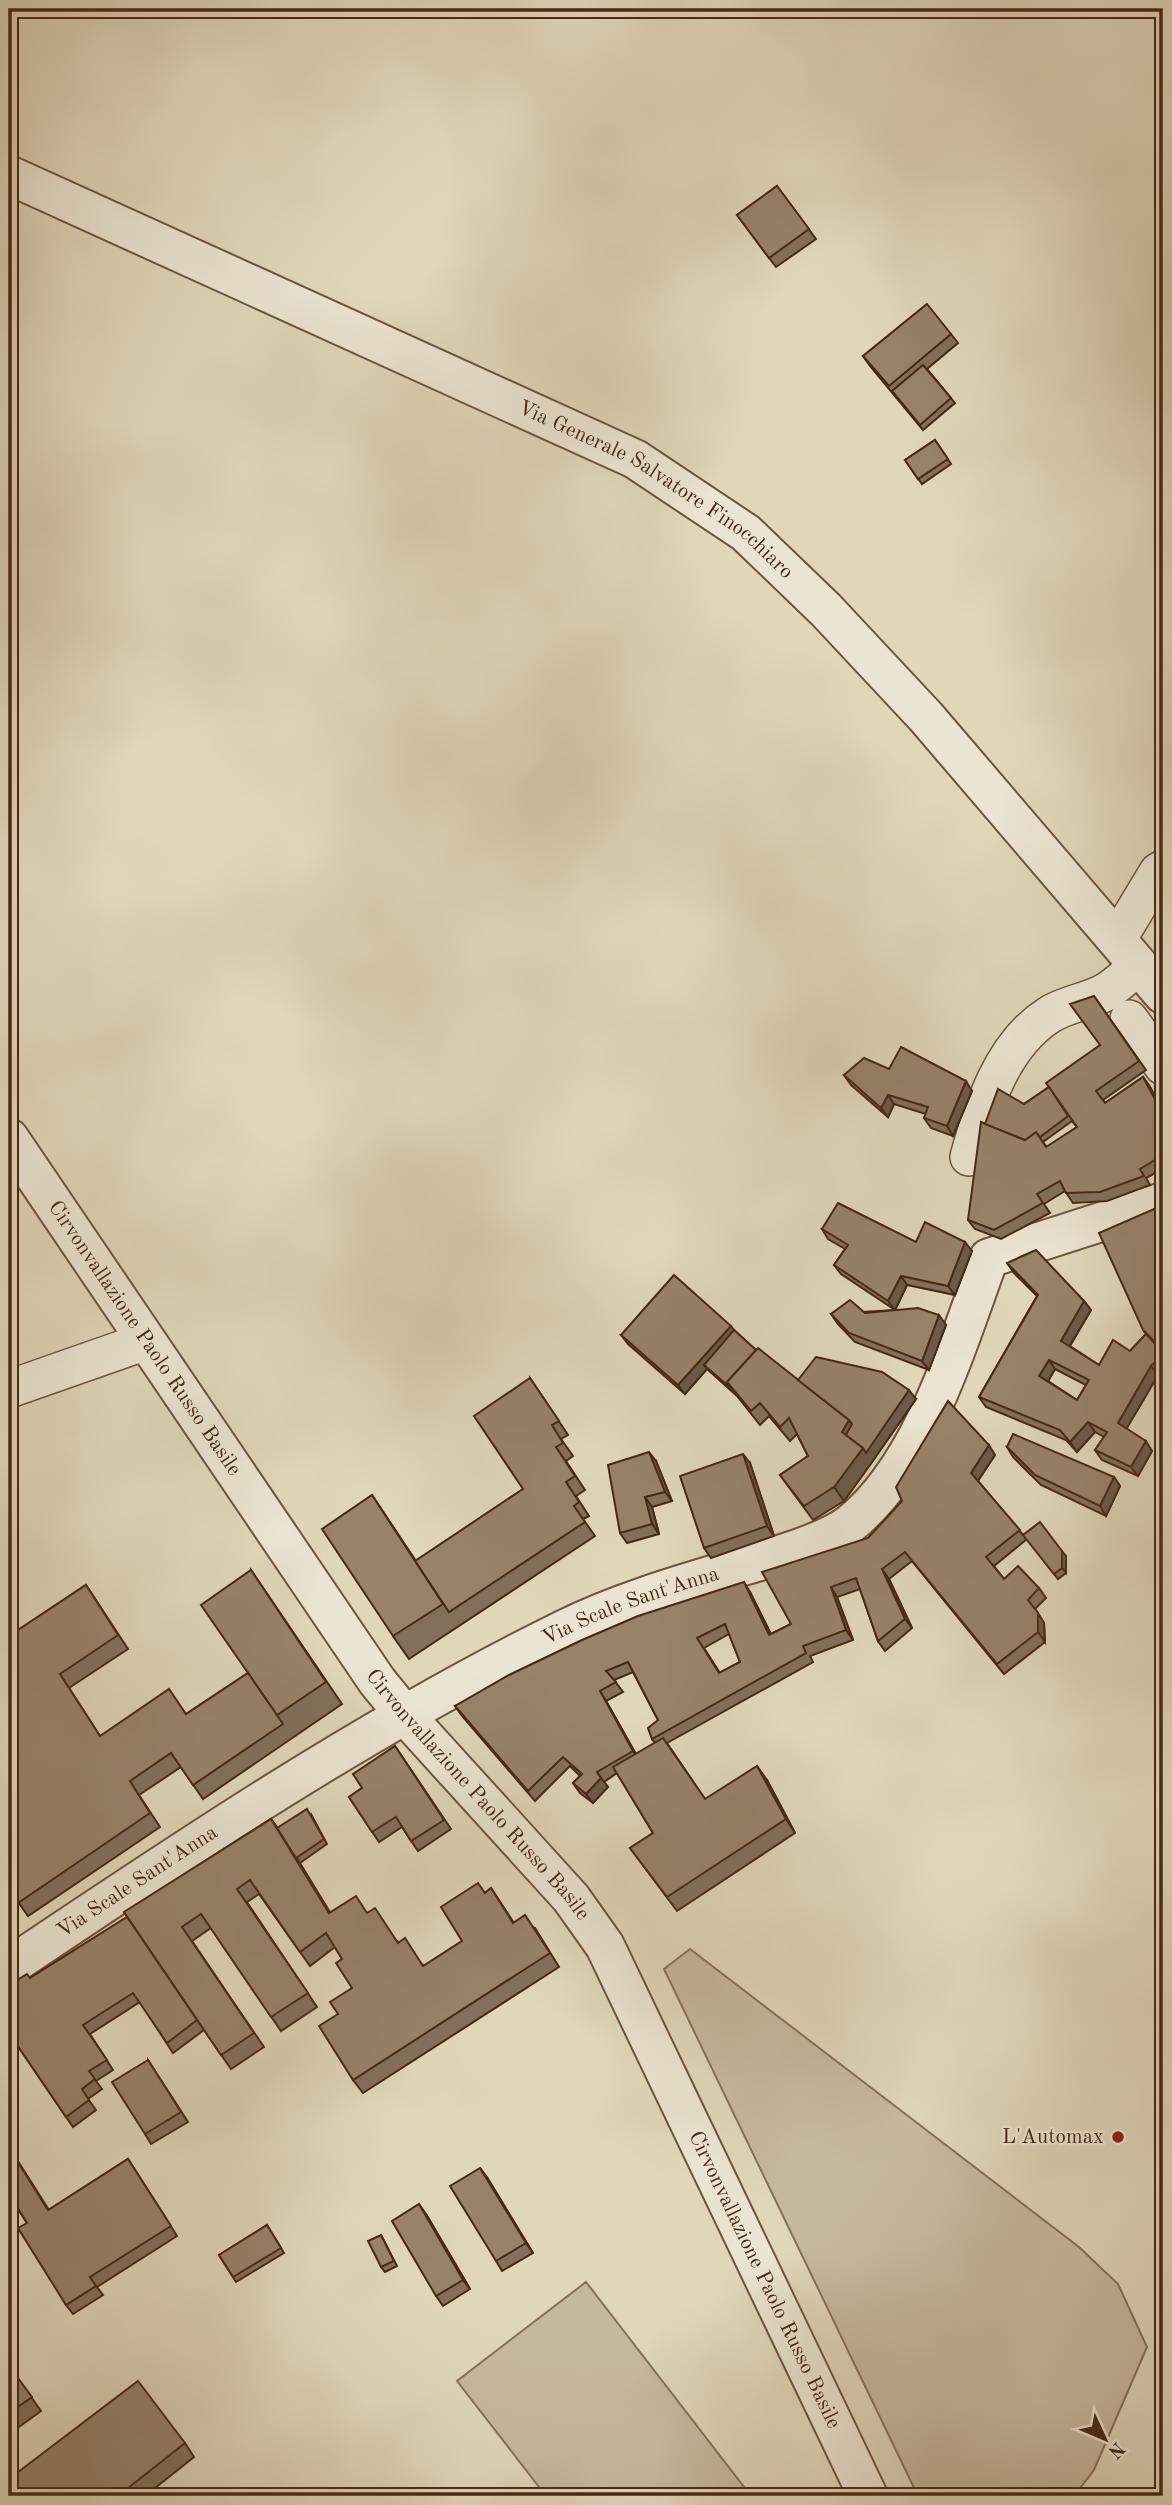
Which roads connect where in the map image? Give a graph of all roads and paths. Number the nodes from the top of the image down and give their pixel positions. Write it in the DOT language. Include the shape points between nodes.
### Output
graph roads {
  1 [pos="9,175"];
  2 [pos="1163,869"];
  3 [pos="1128,953"];
  4 [pos="1163,993"];
  5 [pos="1129,1019"];
  6 [pos="1163,1066"];
  7 [pos="9,1138"];
  8 [pos="969,1157"];
  9 [pos="1163,1202"];
  10 [pos="146,1341"];
  11 [pos="9,1389"];
  12 [pos="403,1713"];
  13 [pos="9,1967"];
  14 [pos="868,2496"];
  1 -- 3 [label="street, Via Generale Salvatore Finocchiaro" via="635,459 687,491 746,533 825,610 926,717"];
  2 -- 3 [label="street"];
  3 -- 4 [label="street, Via Generale Salvatore Finocchiaro"];
  3 -- 8 [label="street" via="1108,991 1050,1014 1007,1058"];
  5 -- 6 [label="street"];
  7 -- 10 [label="street, Cirvonvallazione Paolo Russo Basile"];
  9 -- 12 [label="street, Via Scale Sant'Anna" via="989,1258 941,1388 891,1481 848,1525 786,1553 675,1586 569,1627"];
  10 -- 11 [label="street"];
  10 -- 12 [label="street, Cirvonvallazione Paolo Russo Basile"];
  12 -- 13 [label="street, Via Scale Sant'Anna"];
  12 -- 14 [label="street, Cirvonvallazione Paolo Russo Basile" via="562,1887 606,1946"];
}
